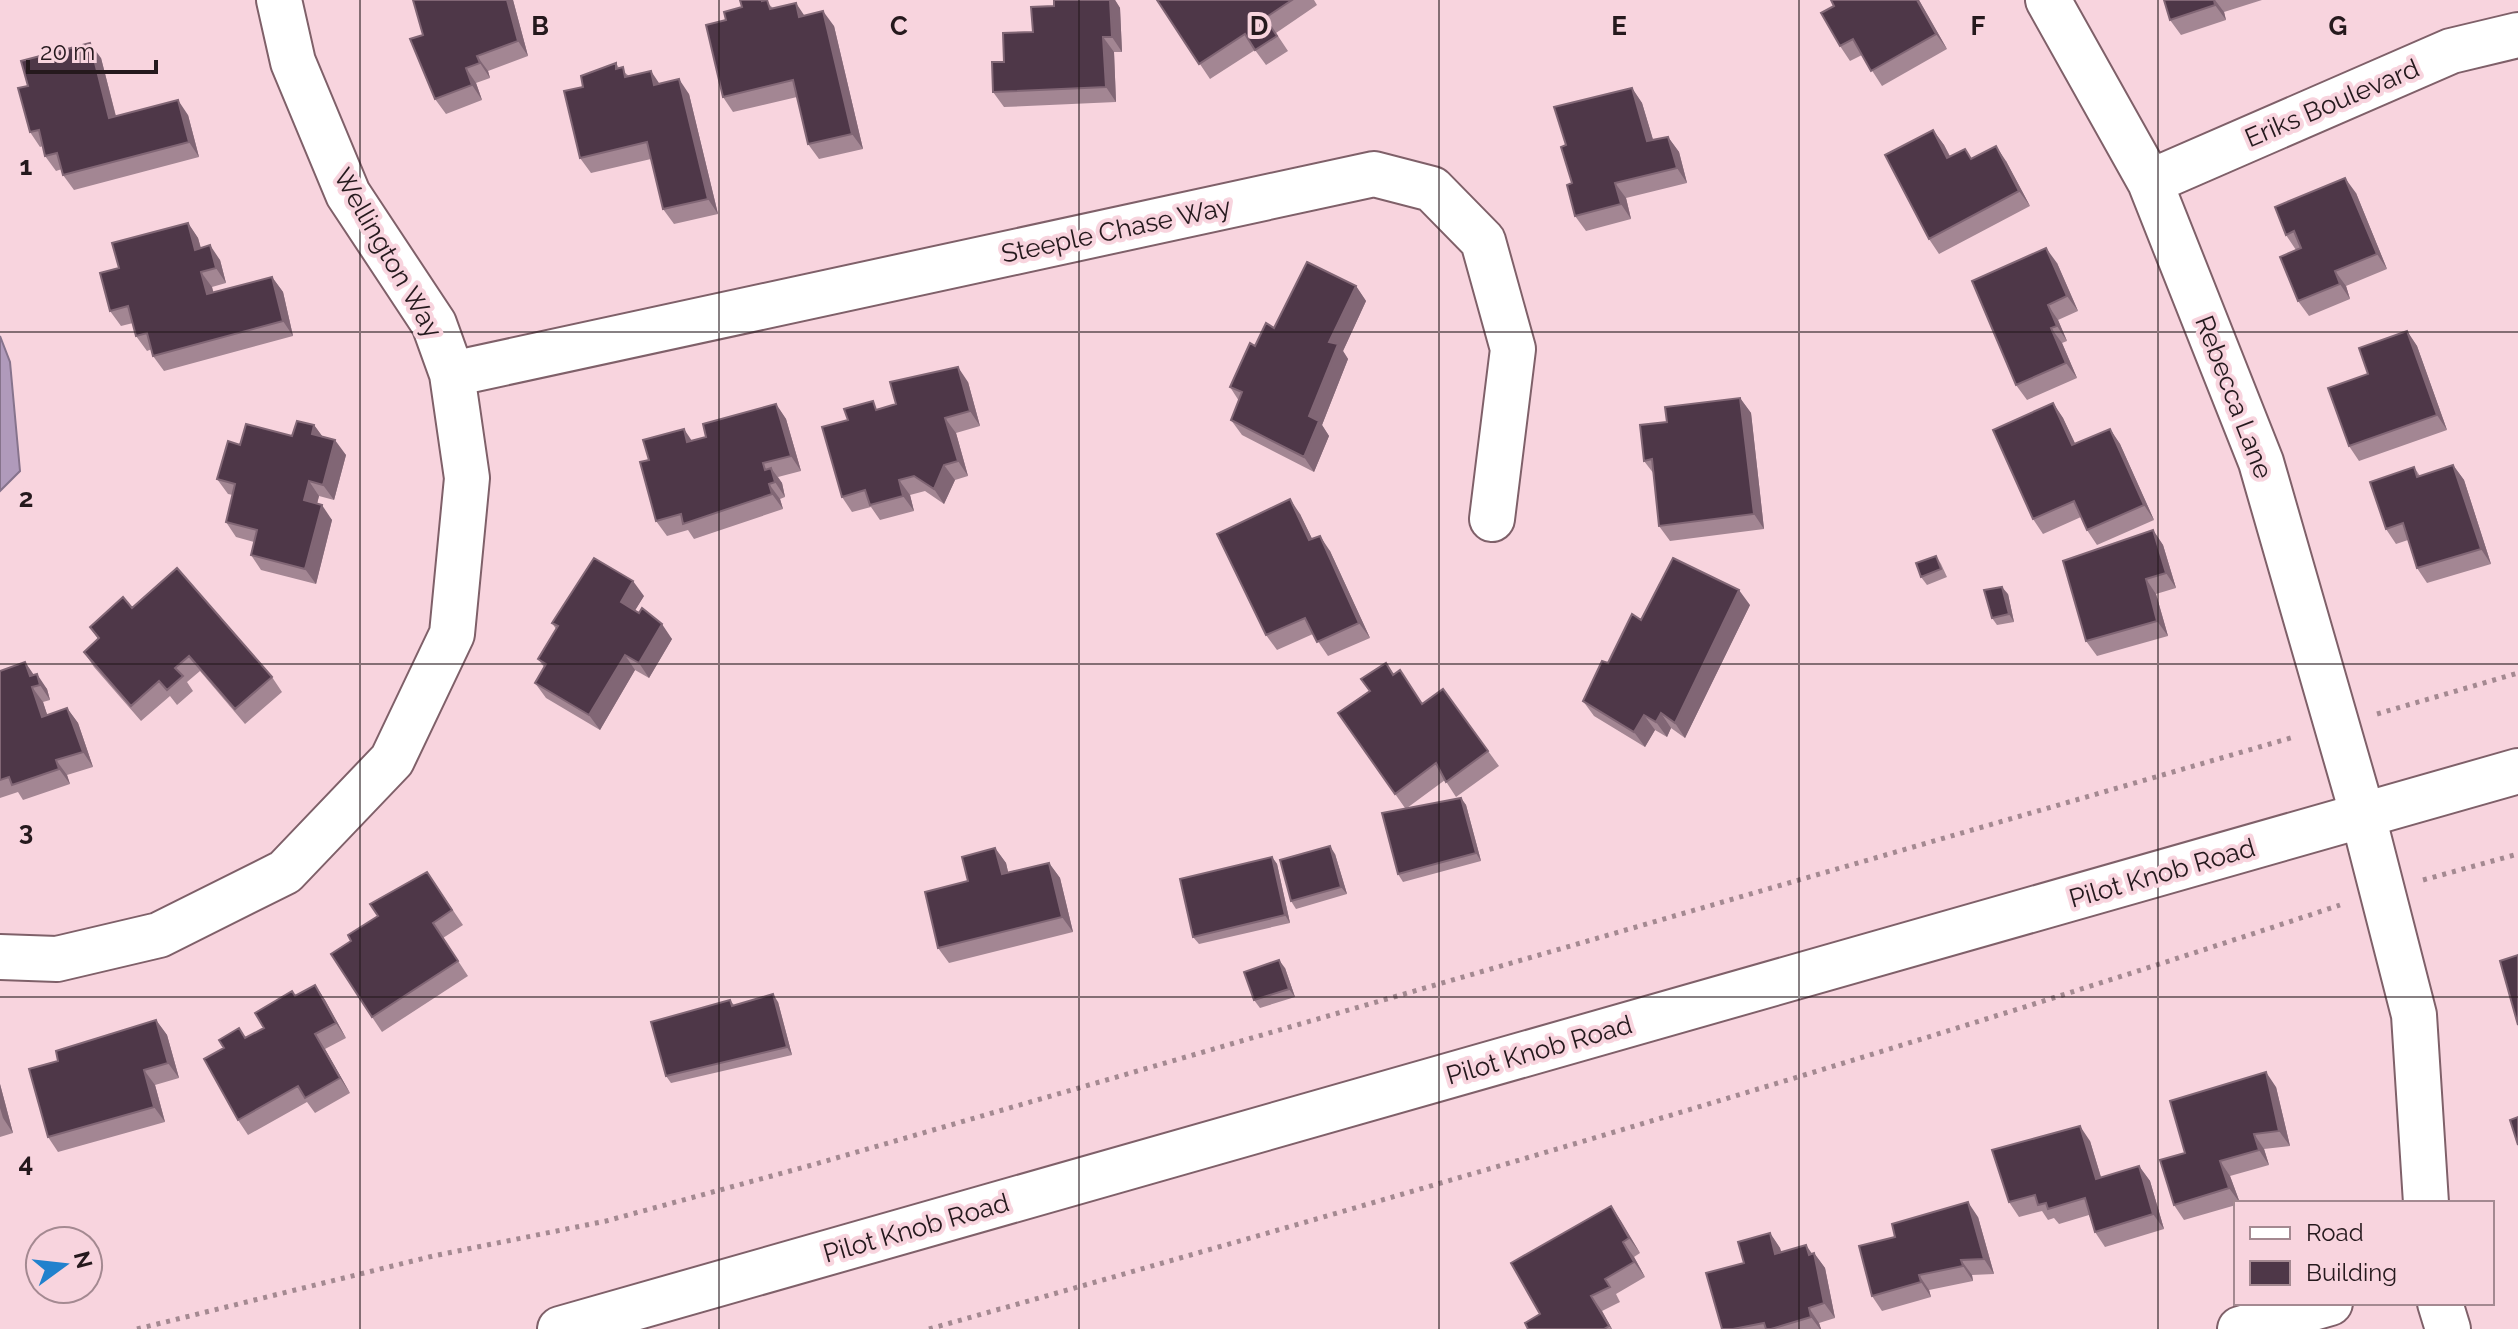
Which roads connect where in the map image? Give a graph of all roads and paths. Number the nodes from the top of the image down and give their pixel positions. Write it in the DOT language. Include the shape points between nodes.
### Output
graph roads {
  1 [pos="279,0"];
  2 [pos="2048,0"];
  3 [pos="2518,35"];
  4 [pos="2150,182"];
  5 [pos="452,374"];
  6 [pos="1492,519"];
  7 [pos="2518,673"];
  8 [pos="2336,725"];
  9 [pos="2518,771"];
  10 [pos="2363,816"];
  11 [pos="2518,854"];
  12 [pos="2382,892"];
  13 [pos="0,957"];
  14 [pos="2426,1201"];
  15 [pos="2323,1305"];
  16 [pos="2441,1305"];
  17 [pos="607,1322"];
  18 [pos="137,1329"];
  19 [pos="560,1329"];
  20 [pos="929,1329"];
  21 [pos="2240,1329"];
  22 [pos="2448,1329"];
  1 -- 5 [label="street, Wellington Way" via="293,62 348,194 434,324"];
  2 -- 4 [label="street, Rebecca Lane"];
  3 -- 4 [label="street, Eriks Boulevard" via="2451,51"];
  4 -- 8 [label="street, Rebecca Lane" via="2261,462"];
  5 -- 6 [label="street, Steeple Chase Way" via="1374,174 1432,189 1483,241 1513,349"];
  5 -- 13 [label="street, Wellington Way" via="467,478 452,634 392,760 285,872 159,935 57,959"];
  7 -- 8 [label="path"];
  8 -- 10 [label="street, Rebecca Lane"];
  8 -- 18 [label="path" via="812,1165 606,1221 418,1259"];
  9 -- 10 [label="street, Pilot Knob Road"];
  10 -- 12 [label="street, Rebecca Lane"];
  10 -- 17 [label="street, Pilot Knob Road"];
  11 -- 12 [label="path"];
  12 -- 14 [label="street, Rebecca Lane" via="2414,1015"];
  12 -- 20 [label="path" via="2074,994 1499,1168"];
  15 -- 21 [label="street"];
  16 -- 22 [label="street"];
  17 -- 19 [label="street, Pilot Knob Road"];
}
